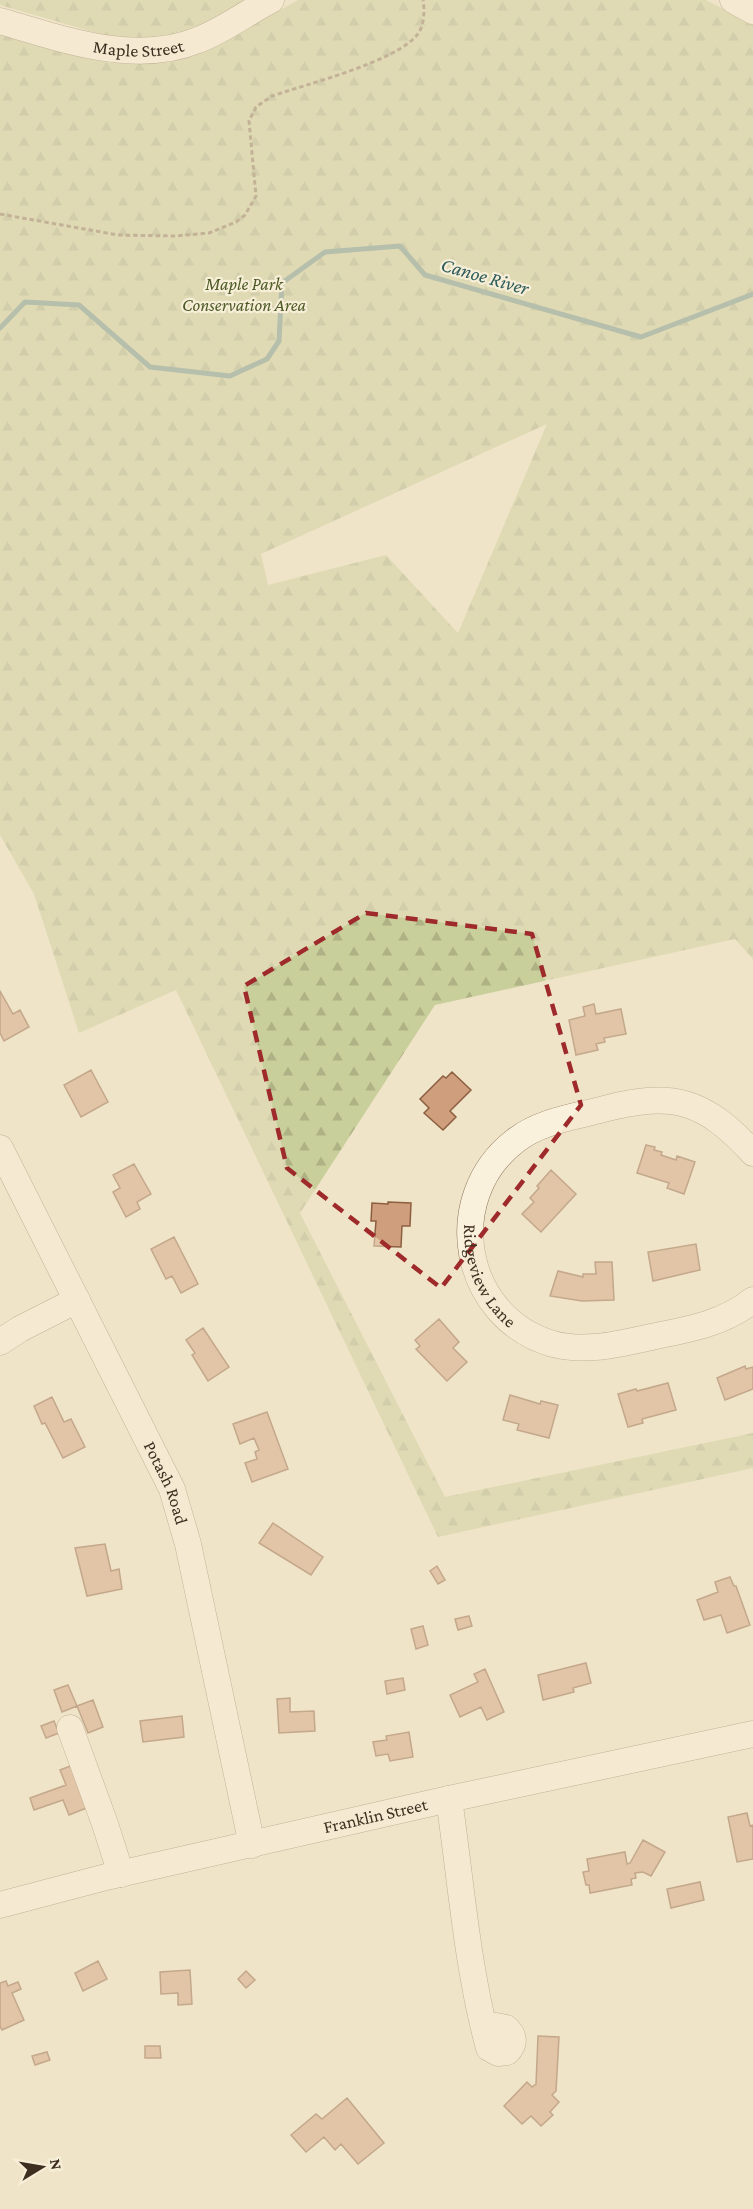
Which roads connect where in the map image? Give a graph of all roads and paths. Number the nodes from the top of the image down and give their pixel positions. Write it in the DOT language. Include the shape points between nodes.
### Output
graph roads {
  1 [pos="271,0"];
  2 [pos="423,0"];
  3 [pos="733,0"];
  4 [pos="753,11"];
  5 [pos="0,21"];
  6 [pos="0,214"];
  7 [pos="0,1148"];
  8 [pos="753,1153"];
  9 [pos="78,1300"];
  10 [pos="753,1300"];
  11 [pos="0,1342"];
  12 [pos="70,1728"];
  13 [pos="753,1734"];
  14 [pos="449,1799"];
  15 [pos="252,1845"];
  16 [pos="121,1874"];
  17 [pos="0,1905"];
  18 [pos="484,2027"];
  1 -- 5 [label="street, Maple Street" via="196,41 150,51 86,44"];
  2 -- 6 [label="path" via="425,10 419,33 405,47 384,58 272,96 256,106 249,121 256,196 236,222 209,232 175,236 118,235"];
  3 -- 4 [label="street"];
  7 -- 9 [label="street, Potash Road"];
  8 -- 10 [label="street, Ridgeview Lane" via="724,1124 693,1106 663,1100 611,1107 554,1122 516,1140 496,1160 481,1184 470,1225 475,1267 495,1304 515,1324 552,1344 594,1348 696,1328"];
  9 -- 11 [label="street"];
  9 -- 15 [label="street, Potash Road" via="164,1471 178,1507"];
  12 -- 16 [label="street"];
  13 -- 14 [label="street, Franklin Street"];
  14 -- 15 [label="street, Franklin Street"];
  14 -- 18 [label="street" via="471,1970"];
  15 -- 16 [label="street, Franklin Street"];
  16 -- 17 [label="street, Franklin Street"];
}
